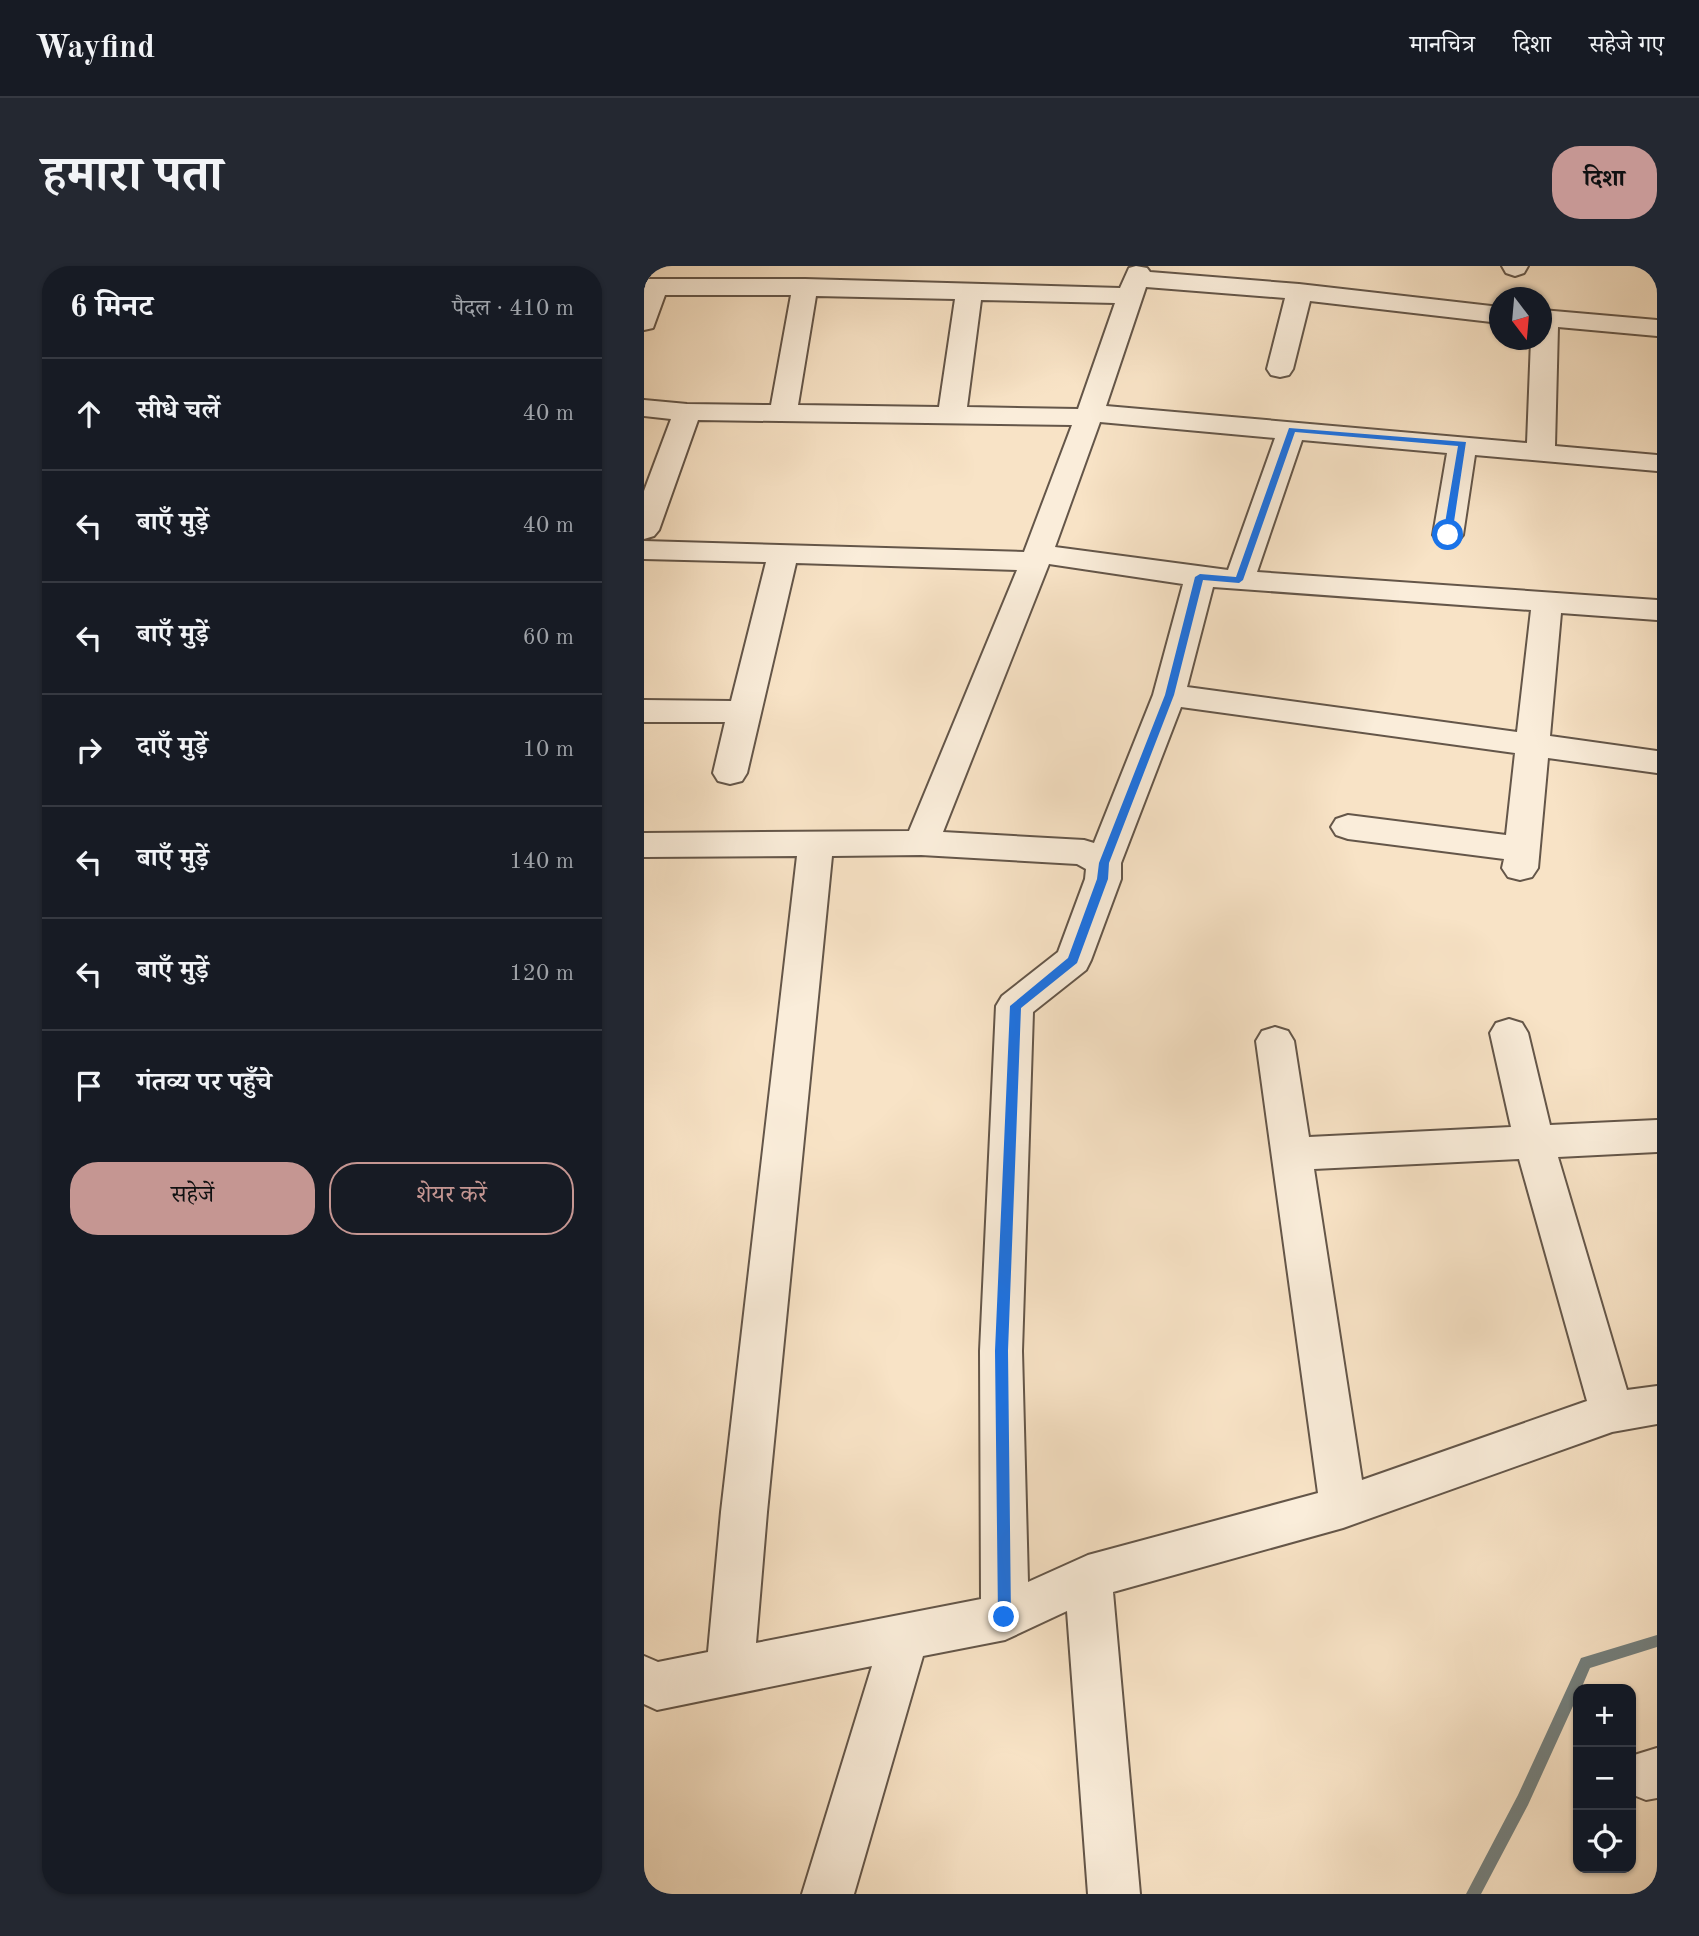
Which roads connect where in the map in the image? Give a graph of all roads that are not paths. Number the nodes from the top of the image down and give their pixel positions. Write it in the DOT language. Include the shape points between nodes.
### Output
graph roads {
  1 [pos="1135,280"];
  2 [pos="649,287"];
  3 [pos="805,288"];
  4 [pos="969,292"];
  5 [pos="1298,292"];
  6 [pos="1489,314"];
  7 [pos="1552,319"];
  8 [pos="644,322"];
  9 [pos="1657,328"];
  10 [pos="1543,350"];
  11 [pos="1280,369"];
  12 [pos="644,408"];
  13 [pos="687,412"];
  14 [pos="783,413"];
  15 [pos="951,415"];
  16 [pos="1088,415"];
  17 [pos="1292,430"];
  18 [pos="1463,444"];
  19 [pos="1541,452"];
  20 [pos="1657,463"];
  21 [pos="644,530"];
  22 [pos="1448,535"];
  23 [pos="644,550"];
  24 [pos="783,555"];
  25 [pos="1036,557"];
  26 [pos="1200,577"];
  27 [pos="1239,580"];
  28 [pos="1547,603"];
  29 [pos="1657,610"];
  30 [pos="1169,695"];
  31 [pos="644,711"];
  32 [pos="744,712"];
  33 [pos="1533,745"];
  34 [pos="1657,762"];
  35 [pos="730,773"];
  36 [pos="1349,827"];
  37 [pos="817,843"];
  38 [pos="920,843"];
  39 [pos="644,845"];
  40 [pos="1104,863"];
  41 [pos="1509,1033"];
  42 [pos="1275,1041"];
  43 [pos="1657,1136"];
  44 [pos="1534,1142"];
  45 [pos="1292,1154"];
  46 [pos="1657,1405"];
  47 [pos="1612,1412"];
  48 [pos="1343,1507"];
  49 [pos="1088,1577"];
  50 [pos="1004,1617"];
  51 [pos="905,1637"];
  52 [pos="730,1671"];
  53 [pos="644,1681"];
  54 [pos="828,1894"];
  55 [pos="1114,1894"];
  1 -- 4 [label="street"];
  1 -- 5 [label="street"];
  1 -- 16 [label="street"];
  2 -- 3 [label="street"];
  2 -- 8 [label="street"];
  3 -- 4 [label="street"];
  3 -- 14 [label="street"];
  4 -- 15 [label="street"];
  5 -- 6 [label="street"];
  5 -- 11 [label="street"];
  7 -- 9 [label="street"];
  10 -- 19 [label="street"];
  12 -- 13 [label="street"];
  13 -- 14 [label="street"];
  13 -- 21 [label="street"];
  14 -- 15 [label="street"];
  15 -- 16 [label="street"];
  16 -- 17 [label="street"];
  16 -- 25 [label="street"];
  17 -- 18 [label="street"];
  17 -- 27 [label="street"];
  18 -- 19 [label="street"];
  18 -- 22 [label="street"];
  19 -- 20 [label="street"];
  23 -- 24 [label="street"];
  24 -- 25 [label="street"];
  24 -- 32 [label="street"];
  25 -- 26 [label="street"];
  25 -- 38 [label="street"];
  26 -- 27 [label="street"];
  26 -- 30 [label="street"];
  27 -- 28 [label="street"];
  28 -- 29 [label="street"];
  28 -- 33 [label="street"];
  30 -- 33 [label="street"];
  30 -- 40 [label="street"];
  31 -- 32 [label="street"];
  32 -- 35 [label="street"];
  33 -- 34 [label="street"];
  33 -- 36 [label="street" via="1521,859"];
  37 -- 38 [label="street"];
  37 -- 39 [label="street"];
  37 -- 52 [label="street"];
  38 -- 40 [label="street" via="1084,852"];
  40 -- 50 [label="street" via="1103,879 1073,960 1015,1006 1001,1351"];
  41 -- 44 [label="street"];
  42 -- 45 [label="street"];
  43 -- 44 [label="street"];
  44 -- 45 [label="street"];
  44 -- 47 [label="street"];
  45 -- 48 [label="street"];
  46 -- 47 [label="street"];
  47 -- 48 [label="street"];
  48 -- 49 [label="street"];
  49 -- 50 [label="street"];
  49 -- 55 [label="street"];
  50 -- 51 [label="street"];
  51 -- 52 [label="street"];
  51 -- 54 [label="street"];
  52 -- 53 [label="street" via="657,1686"];
}
